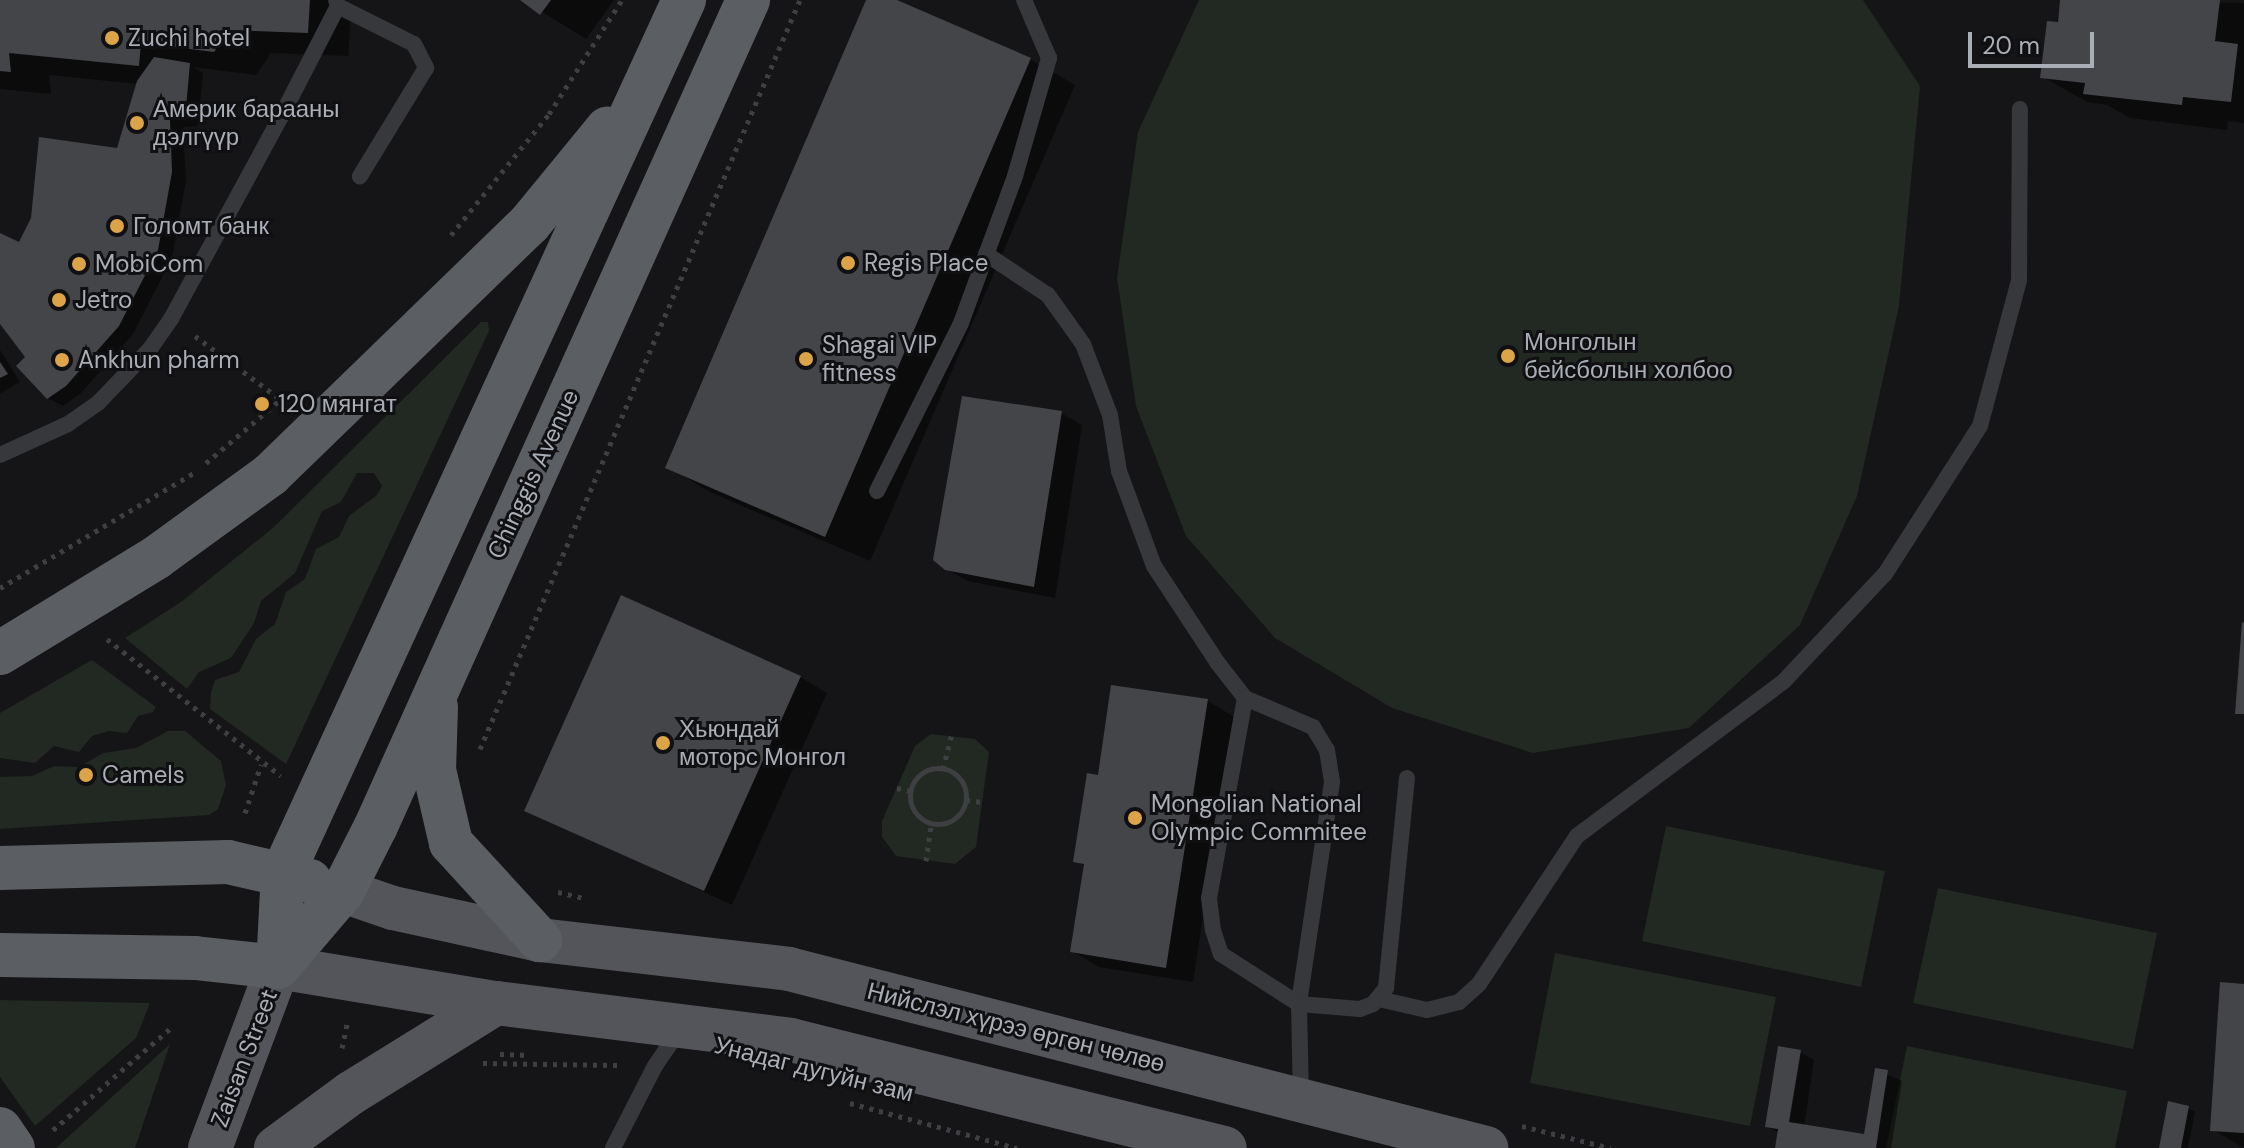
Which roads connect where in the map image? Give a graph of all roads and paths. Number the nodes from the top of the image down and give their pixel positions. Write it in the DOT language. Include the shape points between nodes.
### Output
graph roads {
  1 [pos="622,0"];
  2 [pos="684,0"];
  3 [pos="748,0"];
  4 [pos="800,0"];
  5 [pos="1024,0"];
  6 [pos="337,3"];
  7 [pos="646,81"];
  8 [pos="2020,109"];
  9 [pos="360,176"];
  10 [pos="440,248"];
  11 [pos="986,254"];
  12 [pos="171,319"];
  13 [pos="293,389"];
  14 [pos="281,399"];
  15 [pos="0,455"];
  16 [pos="877,491"];
  17 [pos="0,588"];
  18 [pos="107,638"];
  19 [pos="0,653"];
  20 [pos="437,686"];
  21 [pos="1245,698"];
  22 [pos="951,736"];
  23 [pos="478,753"];
  24 [pos="261,765"];
  25 [pos="943,769"];
  26 [pos="1407,778"];
  27 [pos="293,782"];
  28 [pos="897,788"];
  29 [pos="910,791"];
  30 [pos="966,800"];
  31 [pos="982,802"];
  32 [pos="245,813"];
  33 [pos="931,824"];
  34 [pos="926,861"];
  35 [pos="0,868"];
  36 [pos="283,873"];
  37 [pos="343,891"];
  38 [pos="540,940"];
  39 [pos="0,955"];
  40 [pos="278,967"];
  41 [pos="1379,999"];
  42 [pos="496,1003"];
  43 [pos="1299,1004"];
  44 [pos="349,1019"];
  45 [pos="173,1026"];
  46 [pos="340,1042"];
  47 [pos="672,1042"];
  48 [pos="487,1054"];
  49 [pos="853,1095"];
  50 [pos="1301,1101"];
  51 [pos="0,1129"];
  52 [pos="981,1140"];
  53 [pos="1030,1141"];
  54 [pos="28,1143"];
  55 [pos="210,1148"];
  56 [pos="276,1148"];
  57 [pos="613,1148"];
  58 [pos="1017,1148"];
  59 [pos="1225,1148"];
  60 [pos="1486,1148"];
  1 -- 10 [label="path" via="549,114"];
  2 -- 7 [label="highway"];
  3 -- 20 [label="highway, Chinggis Avenue"];
  4 -- 23 [label="path"];
  5 -- 11 [label="lane" via="1049,58"];
  6 -- 9 [label="lane" via="414,44 426,68"];
  6 -- 12 [label="lane"];
  7 -- 19 [label="highway" via="530,223 270,475 157,557"];
  7 -- 36 [label="highway"];
  8 -- 41 [label="lane" via="2019,280 1980,426 1885,574 1784,681 1577,836 1479,984 1459,1002 1427,1010"];
  11 -- 16 [label="lane" via="961,323"];
  11 -- 21 [label="lane" via="1048,295 1083,344 1110,415 1119,471 1154,566"];
  12 -- 14 [label="path"];
  12 -- 15 [label="lane" via="125,379 98,403 68,424"];
  13 -- 14 [label="path"];
  14 -- 17 [label="path" via="201,468"];
  18 -- 24 [label="path"];
  20 -- 37 [label="highway, Chinggis Avenue"];
  20 -- 38 [label="highway" via="434,770 451,843"];
  21 -- 43 [label="lane" via="1209,898 1213,930 1221,954"];
  21 -- 43 [label="lane" via="1313,727 1327,750 1332,782"];
  22 -- 25 [label="path"];
  24 -- 27 [label="path"];
  24 -- 32 [label="path"];
  25 -- 29 [label="path" via="926,771"];
  25 -- 30 [label="path" via="958,777"];
  26 -- 41 [label="lane" via="1389,972"];
  28 -- 29 [label="path"];
  29 -- 33 [label="path" via="912,808"];
  30 -- 31 [label="path"];
  30 -- 33 [label="path" via="949,822"];
  33 -- 34 [label="path"];
  35 -- 36 [label="highway" via="228,862"];
  36 -- 37 [label="highway"];
  36 -- 40 [label="highway"];
  37 -- 38 [label="main road, Нийслэл хүрээ өргөн чөлөө" via="393,908"];
  37 -- 40 [label="highway, Chinggis Avenue"];
  38 -- 50 [label="main road, Нийслэл хүрээ өргөн чөлөө" via="789,969"];
  39 -- 40 [label="highway" via="195,958"];
  40 -- 42 [label="main road"];
  40 -- 55 [label="main road, Zaisan Street"];
  41 -- 43 [label="lane" via="1360,1009"];
  42 -- 47 [label="main road"];
  42 -- 56 [label="main road" via="351,1093"];
  43 -- 50 [label="lane"];
  44 -- 46 [label="path"];
  45 -- 54 [label="path"];
  47 -- 48 [label="path"];
  47 -- 57 [label="lane"];
  47 -- 59 [label="main road" via="791,1040"];
  49 -- 53 [label="path, Унадаг дугуйн зам"];
  50 -- 60 [label="main road, Нийслэл хүрээ өргөн чөлөө"];
  51 -- 54 [label="highway"];
  52 -- 58 [label="path"];
}
